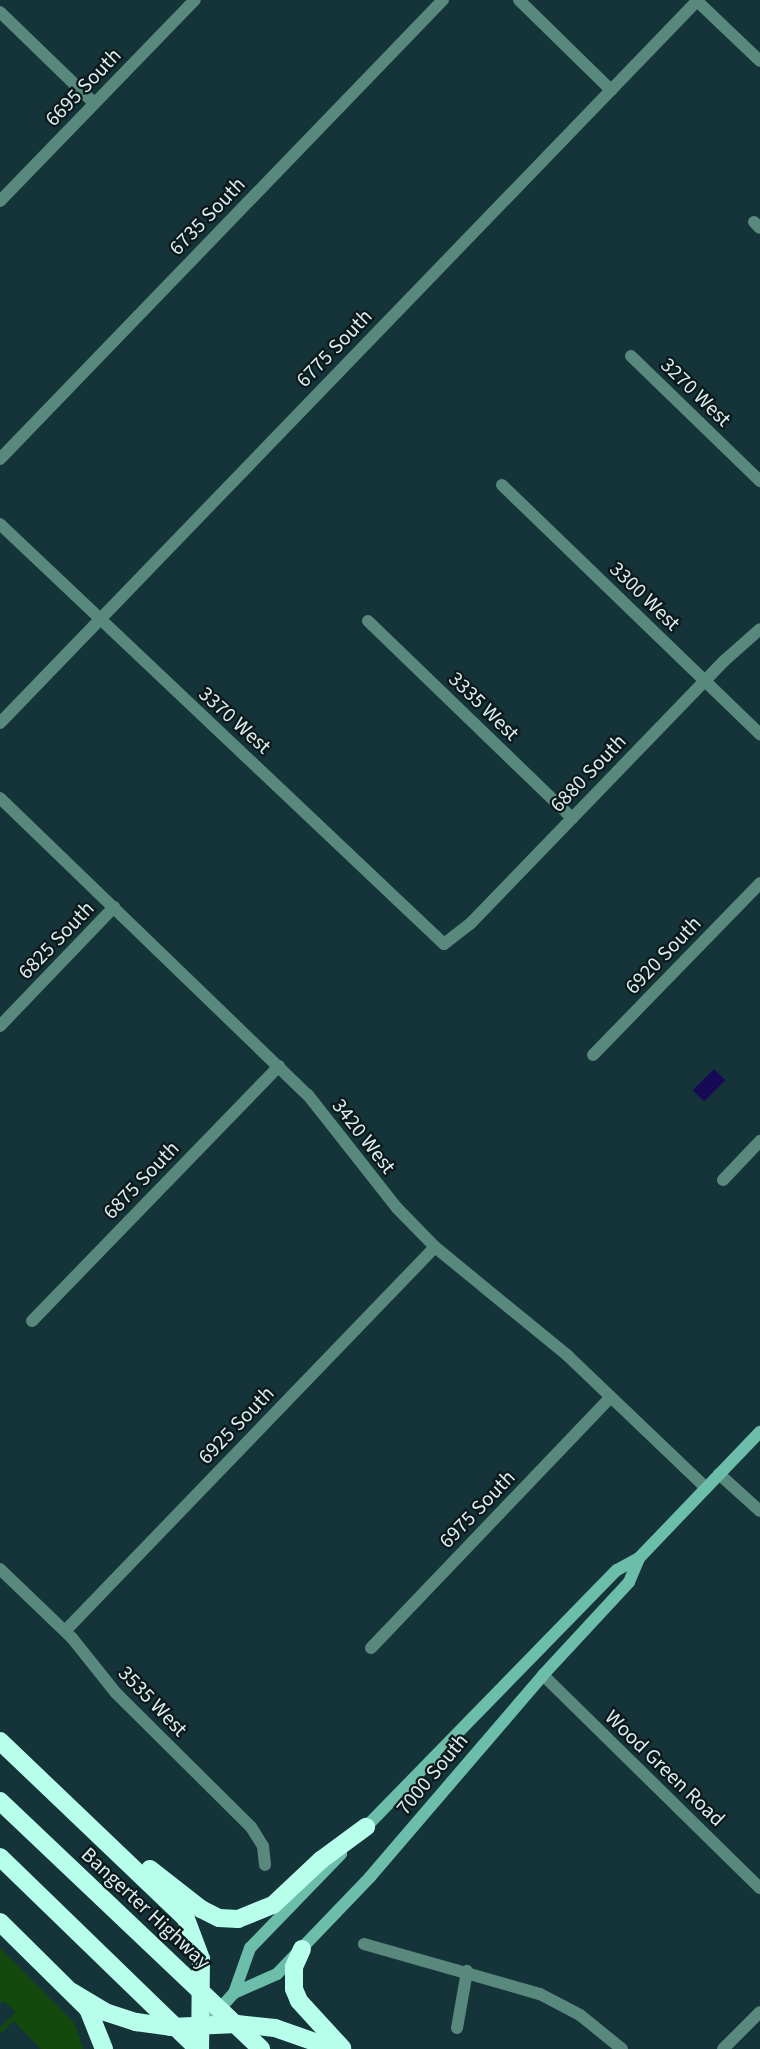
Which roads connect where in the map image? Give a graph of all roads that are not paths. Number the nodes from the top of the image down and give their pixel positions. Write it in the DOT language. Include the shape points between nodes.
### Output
graph roads {
  1 [pos="195,0"];
  2 [pos="443,0"];
  3 [pos="519,0"];
  4 [pos="697,0"];
  5 [pos="0,12"];
  6 [pos="760,62"];
  7 [pos="610,90"];
  8 [pos="94,104"];
  9 [pos="0,201"];
  10 [pos="631,357"];
  11 [pos="0,459"];
  12 [pos="760,482"];
  13 [pos="502,485"];
  14 [pos="0,524"];
  15 [pos="99,619"];
  16 [pos="368,621"];
  17 [pos="760,629"];
  18 [pos="705,681"];
  19 [pos="0,723"];
  20 [pos="760,734"];
  21 [pos="0,798"];
  22 [pos="572,818"];
  23 [pos="760,883"];
  24 [pos="114,908"];
  25 [pos="444,944"];
  26 [pos="0,1026"];
  27 [pos="593,1054"];
  28 [pos="279,1066"];
  29 [pos="760,1141"];
  30 [pos="723,1180"];
  31 [pos="435,1247"];
  32 [pos="32,1321"];
  33 [pos="611,1397"];
  34 [pos="760,1432"];
  35 [pos="719,1474"];
  36 [pos="706,1488"];
  37 [pos="760,1511"];
  38 [pos="639,1558"];
  39 [pos="0,1569"];
  40 [pos="65,1631"];
  41 [pos="371,1648"];
  42 [pos="543,1675"];
  43 [pos="0,1741"];
  44 [pos="0,1801"];
  45 [pos="366,1827"];
  46 [pos="122,1855"];
  47 [pos="0,1857"];
  48 [pos="265,1865"];
  49 [pos="760,1888"];
  50 [pos="0,1922"];
  51 [pos="364,1944"];
  52 [pos="302,1949"];
  53 [pos="467,1971"];
  54 [pos="72,1992"];
  55 [pos="234,1993"];
  56 [pos="760,2012"];
  57 [pos="202,2027"];
  58 [pos="457,2028"];
  59 [pos="104,2049"];
  60 [pos="181,2049"];
  61 [pos="199,2049"];
  62 [pos="261,2049"];
  63 [pos="335,2049"];
  64 [pos="343,2049"];
  65 [pos="622,2049"];
  66 [pos="723,2049"];
  1 -- 8 [label="street, 6695 South"];
  2 -- 11 [label="street, 6735 South"];
  3 -- 7 [label="street"];
  4 -- 6 [label="street"];
  4 -- 7 [label="street, 6775 South"];
  5 -- 8 [label="street"];
  7 -- 15 [label="street, 6775 South"];
  8 -- 9 [label="street, 6695 South"];
  10 -- 12 [label="street, 3270 West"];
  13 -- 18 [label="street, 3300 West"];
  14 -- 15 [label="street, 3370 West"];
  15 -- 19 [label="street, 6775 South"];
  15 -- 25 [label="street, 3370 West"];
  16 -- 22 [label="street, 3335 West"];
  17 -- 18 [label="street, 6880 South"];
  18 -- 20 [label="street, 3300 West"];
  18 -- 22 [label="street, 6880 South"];
  21 -- 24 [label="street, 3420 West"];
  22 -- 25 [label="street, 6880 South" via="470,924"];
  23 -- 27 [label="street, 6920 South"];
  24 -- 26 [label="street, 6825 South"];
  24 -- 28 [label="street, 3420 West"];
  28 -- 31 [label="street, 3420 West" via="308,1095 397,1208"];
  28 -- 32 [label="street, 6875 South"];
  29 -- 30 [label="street"];
  31 -- 33 [label="street, 3420 West" via="568,1356"];
  31 -- 40 [label="street, 6925 South"];
  33 -- 36 [label="street, 3420 West"];
  33 -- 41 [label="street, 6975 South"];
  34 -- 35 [label="main road, 7000 South"];
  35 -- 36 [label="main road, 7000 South"];
  35 -- 37 [label="street"];
  36 -- 38 [label="main road, 7000 South"];
  38 -- 42 [label="main road, 7000 South" via="629,1582"];
  38 -- 45 [label="main road, 7000 South" via="617,1570"];
  39 -- 40 [label="street, 3535 West"];
  40 -- 48 [label="street, 3535 West" via="116,1693 251,1827 263,1846"];
  42 -- 49 [label="street, Wood Green Road"];
  42 -- 52 [label="main road, 7000 South" via="393,1851"];
  43 -- 46 [label="highway"];
  44 -- 62 [label="highway, Bangerter Highway"];
  45 -- 46 [label="highway" via="321,1860 273,1905 238,1919 210,1914 161,1876"];
  45 -- 55 [label="main road, 7000 South" via="250,1948"];
  46 -- 57 [label="highway" via="167,1898 194,1932 201,1959"];
  47 -- 61 [label="highway"];
  50 -- 54 [label="highway"];
  51 -- 53 [label="street"];
  52 -- 55 [label="main road, 7000 South" via="277,1974"];
  52 -- 64 [label="highway" via="292,1974 299,2001"];
  53 -- 58 [label="street"];
  53 -- 65 [label="street" via="554,2001 598,2028"];
  54 -- 57 [label="highway" via="120,2018 171,2027"];
  54 -- 59 [label="highway" via="94,2019"];
  55 -- 57 [label="main road, 7000 South"];
  56 -- 66 [label="street"];
  57 -- 60 [label="main road, 7000 South"];
  57 -- 61 [label="highway"];
  57 -- 63 [label="highway" via="275,2028"];
}
